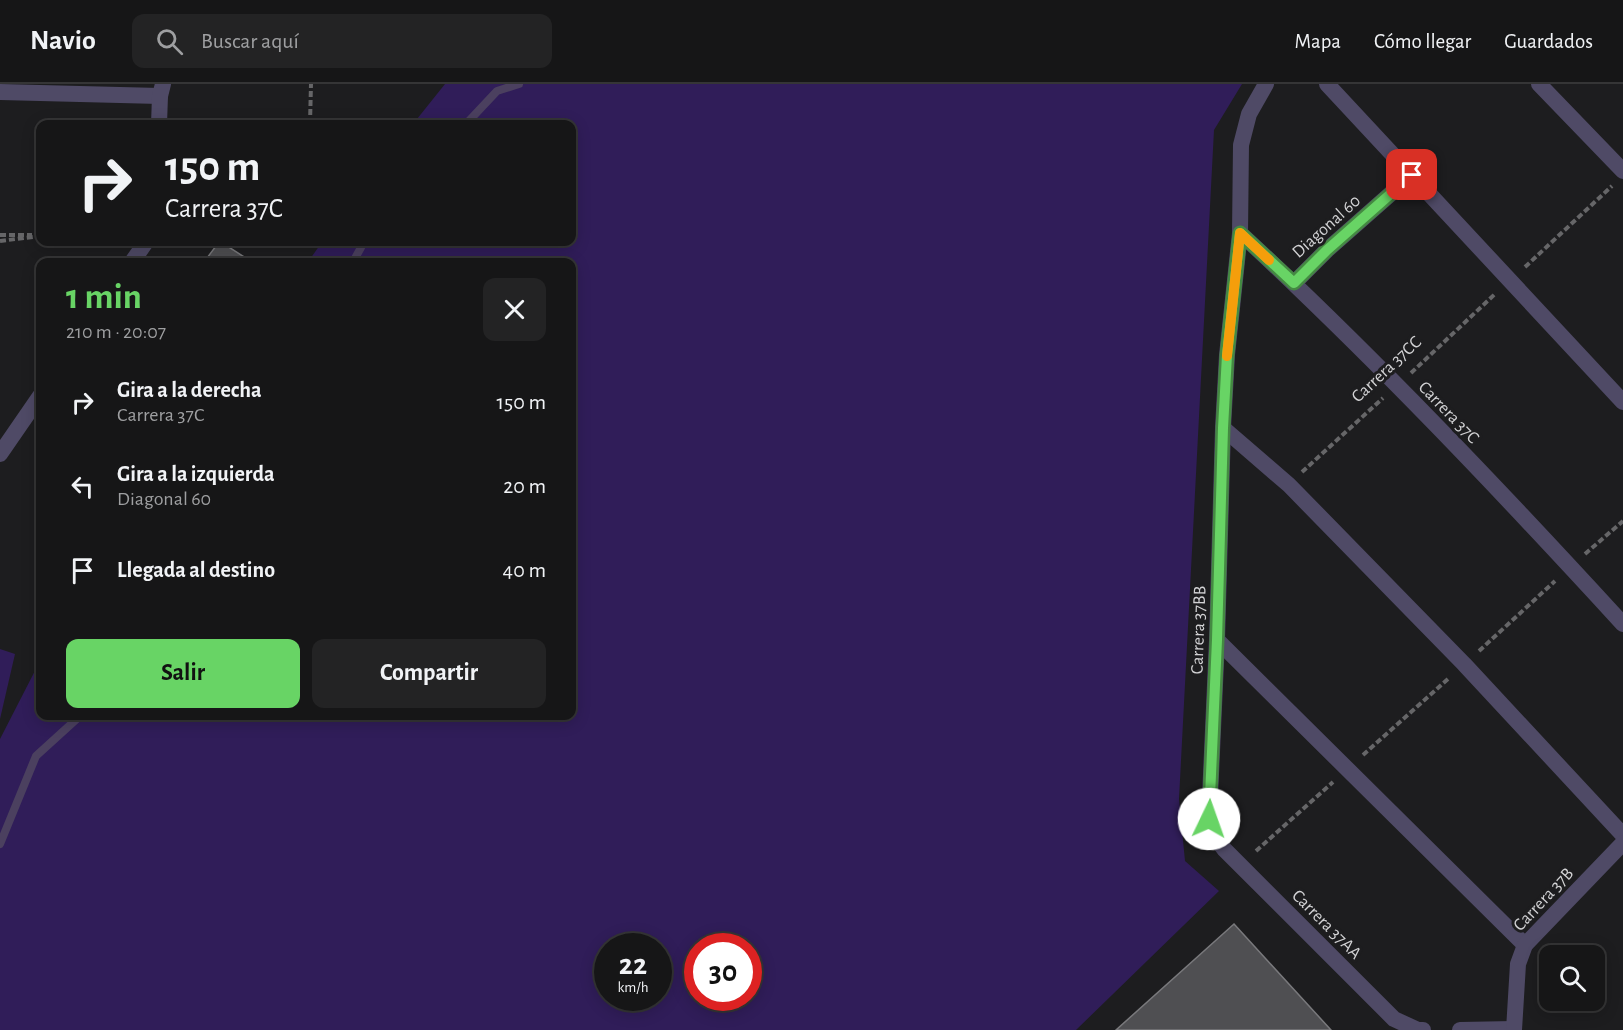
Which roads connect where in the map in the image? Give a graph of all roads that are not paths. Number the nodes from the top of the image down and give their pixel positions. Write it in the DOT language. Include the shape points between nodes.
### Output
graph roads {
  1 [pos="1266,84"];
  2 [pos="1327,84"];
  3 [pos="1539,84"];
  4 [pos="162,90"];
  5 [pos="0,92"];
  6 [pos="159,120"];
  7 [pos="1412,175"];
  8 [pos="1619,177"];
  9 [pos="1240,233"];
  10 [pos="1294,283"];
  11 [pos="36,402"];
  12 [pos="1623,402"];
  13 [pos="1223,428"];
  14 [pos="0,454"];
  15 [pos="1623,624"];
  16 [pos="1217,640"];
  17 [pos="1212,833"];
  18 [pos="1623,835"];
  19 [pos="1623,843"];
  20 [pos="1525,945"];
  21 [pos="1514,1029"];
  22 [pos="1418,1030"];
  23 [pos="1424,1030"];
  24 [pos="1460,1030"];
  1 -- 9 [label="street, Carrera 37BB" via="1249,114 1240,145"];
  2 -- 7 [label="street"];
  3 -- 8 [label="street"];
  4 -- 5 [label="street"];
  4 -- 6 [label="street"];
  7 -- 10 [label="street, Diagonal 60"];
  7 -- 12 [label="street"];
  9 -- 10 [label="street, Carrera 37C"];
  9 -- 13 [label="street, Carrera 37BB"];
  10 -- 15 [label="street, Carrera 37C" via="1397,385"];
  11 -- 14 [label="street"];
  13 -- 16 [label="street, Carrera 37BB"];
  13 -- 18 [label="street" via="1288,485 1464,664"];
  16 -- 17 [label="street, Carrera 37BB" via="1209,819"];
  16 -- 20 [label="street"];
  17 -- 22 [label="street, Carrera 37AA" via="1394,1019"];
  19 -- 20 [label="street, Carrera 37B"];
  20 -- 21 [label="street, Carrera 37B" via="1518,964"];
  21 -- 24 [label="street"];
  22 -- 23 [label="street, Carrera 37AA"];
}
